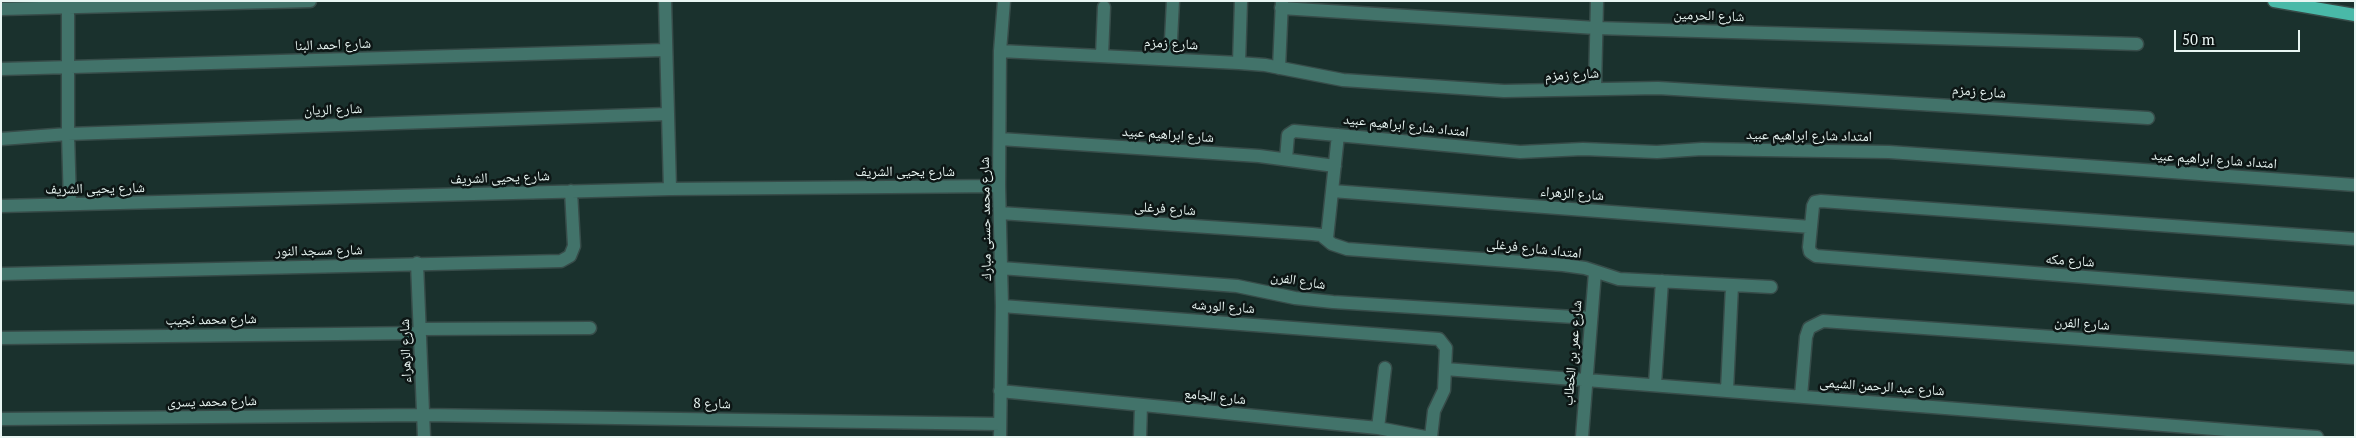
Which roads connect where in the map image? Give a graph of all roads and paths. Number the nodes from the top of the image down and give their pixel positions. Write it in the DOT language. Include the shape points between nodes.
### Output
graph roads {
  1 [pos="310,1"];
  2 [pos="665,1"];
  3 [pos="1004,1"];
  4 [pos="1172,1"];
  5 [pos="1241,1"];
  6 [pos="1597,1"];
  7 [pos="2274,1"];
  8 [pos="1281,5"];
  9 [pos="68,7"];
  10 [pos="1104,7"];
  11 [pos="1,9"];
  12 [pos="2355,15"];
  13 [pos="1596,28"];
  14 [pos="2137,44"];
  15 [pos="665,50"];
  16 [pos="1000,51"];
  17 [pos="1102,56"];
  18 [pos="1170,59"];
  19 [pos="1239,63"];
  20 [pos="68,67"];
  21 [pos="1279,68"];
  22 [pos="1,69"];
  23 [pos="1595,88"];
  24 [pos="667,114"];
  25 [pos="2148,118"];
  26 [pos="68,134"];
  27 [pos="1338,135"];
  28 [pos="1,139"];
  29 [pos="1000,139"];
  30 [pos="1286,159"];
  31 [pos="1335,166"];
  32 [pos="2355,185"];
  33 [pos="999,186"];
  34 [pos="670,189"];
  35 [pos="571,191"];
  36 [pos="1332,191"];
  37 [pos="70,204"];
  38 [pos="1,206"];
  39 [pos="1000,213"];
  40 [pos="1811,227"];
  41 [pos="1327,238"];
  42 [pos="2355,239"];
  43 [pos="418,264"];
  44 [pos="1001,268"];
  45 [pos="1595,272"];
  46 [pos="1,274"];
  47 [pos="1662,281"];
  48 [pos="1732,286"];
  49 [pos="1771,288"];
  50 [pos="2355,298"];
  51 [pos="1002,306"];
  52 [pos="1590,318"];
  53 [pos="590,328"];
  54 [pos="420,331"];
  55 [pos="1,338"];
  56 [pos="2355,358"];
  57 [pos="1385,368"];
  58 [pos="1445,369"];
  59 [pos="1585,379"];
  60 [pos="1655,384"];
  61 [pos="1727,390"];
  62 [pos="1000,391"];
  63 [pos="1801,396"];
  64 [pos="1141,405"];
  65 [pos="424,415"];
  66 [pos="1,419"];
  67 [pos="1378,428"];
  68 [pos="1000,430"];
  69 [pos="2281,435"];
  70 [pos="424,437"];
  71 [pos="1140,437"];
  72 [pos="1425,437"];
  73 [pos="1431,437"];
  74 [pos="1582,437"];
  75 [pos="2317,437"];
  1 -- 9 [label="street"];
  2 -- 15 [label="street"];
  3 -- 16 [label="street, شارع محمد حسنى مبارك"];
  4 -- 18 [label="street"];
  5 -- 19 [label="street"];
  6 -- 13 [label="street"];
  7 -- 12 [label="main road"];
  8 -- 13 [label="street, شارع الحرمين"];
  8 -- 21 [label="street"];
  9 -- 11 [label="street"];
  9 -- 20 [label="street"];
  10 -- 17 [label="street"];
  13 -- 14 [label="street, شارع الحرمين"];
  13 -- 23 [label="street"];
  15 -- 20 [label="street, شارع احمد البنا"];
  15 -- 24 [label="street"];
  16 -- 17 [label="street, شارع زمزم"];
  16 -- 29 [label="street, شارع محمد حسنى مبارك"];
  17 -- 18 [label="street, شارع زمزم"];
  18 -- 19 [label="street, شارع زمزم"];
  19 -- 21 [label="street, شارع زمزم"];
  20 -- 22 [label="street, شارع احمد البنا"];
  20 -- 26 [label="street"];
  21 -- 23 [label="street, شارع زمزم" via="1343,80 1504,91"];
  23 -- 25 [label="street, شارع زمزم" via="1690,89"];
  24 -- 26 [label="street, شارع الريان"];
  24 -- 34 [label="street"];
  26 -- 28 [label="street, شارع الريان"];
  26 -- 37 [label="street"];
  27 -- 30 [label="street, امتداد شارع ابراهيم عبيد" via="1291,131"];
  27 -- 31 [label="street"];
  27 -- 32 [label="street, امتداد شارع ابراهيم عبيد" via="1520,152 1583,149 1889,152"];
  29 -- 30 [label="street, شارع ابراهيم عبيد"];
  29 -- 33 [label="street, شارع محمد حسنى مبارك"];
  30 -- 31 [label="street, شارع ابراهيم عبيد"];
  31 -- 36 [label="street"];
  33 -- 34 [label="street, شارع يحيى الشريف"];
  33 -- 39 [label="street, شارع محمد حسنى مبارك"];
  34 -- 35 [label="street, شارع يحيى الشريف"];
  35 -- 37 [label="street, شارع يحيى الشريف"];
  35 -- 43 [label="street, شارع مسجد النور" via="574,246 566,259"];
  36 -- 40 [label="street, شارع الزهراء"];
  36 -- 41 [label="street"];
  37 -- 38 [label="street, شارع يحيى الشريف"];
  39 -- 41 [label="street, شارع فرغلى" via="1312,234"];
  39 -- 44 [label="street, شارع محمد حسنى مبارك"];
  40 -- 42 [label="street, شارع مكه" via="1813,206 1821,201"];
  40 -- 50 [label="street, شارع مكه" via="1809,247 1816,256"];
  41 -- 45 [label="street, امتداد شارع فرغلى" via="1332,244 1348,249 1563,265"];
  43 -- 46 [label="street, شارع مسجد النور"];
  43 -- 54 [label="street, شارع الزهراء"];
  44 -- 51 [label="street, شارع محمد حسنى مبارك"];
  44 -- 52 [label="street, شارع الفرن" via="1237,286 1333,302"];
  45 -- 47 [label="street, امتداد شارع فرغلى" via="1619,279"];
  45 -- 52 [label="street, شارع عمر بن الخطاب"];
  47 -- 48 [label="street, امتداد شارع فرغلى"];
  47 -- 60 [label="street"];
  48 -- 49 [label="street, امتداد شارع فرغلى"];
  48 -- 61 [label="street"];
  51 -- 58 [label="street, شارع الورشه" via="1435,338 1446,348"];
  51 -- 62 [label="street, شارع محمد حسنى مبارك"];
  52 -- 59 [label="street, شارع عمر بن الخطاب"];
  53 -- 54 [label="street, شارع محمد نجيب"];
  54 -- 55 [label="street, شارع محمد نجيب"];
  54 -- 65 [label="street, شارع الزهراء"];
  56 -- 63 [label="street, شارع الفرن" via="1822,321 1809,328"];
  57 -- 67 [label="street"];
  58 -- 59 [label="street, شارع عبد الرحمن الشيمى"];
  58 -- 73 [label="street" via="1443,396 1434,412"];
  59 -- 60 [label="street, شارع عبد الرحمن الشيمى"];
  59 -- 74 [label="street, شارع عمر بن الخطاب"];
  60 -- 61 [label="street, شارع عبد الرحمن الشيمى"];
  61 -- 63 [label="street, شارع عبد الرحمن الشيمى"];
  62 -- 64 [label="street, شارع الجامع"];
  62 -- 68 [label="street, شارع محمد حسنى مبارك"];
  63 -- 69 [label="street, شارع عبد الرحمن الشيمى"];
  64 -- 67 [label="street, شارع الجامع"];
  64 -- 71 [label="street"];
  65 -- 66 [label="street, شارع محمد يسرى"];
  65 -- 68 [label="street, شارع 8"];
  65 -- 70 [label="street, شارع الزهراء"];
  67 -- 72 [label="street, شارع الجامع"];
  69 -- 75 [label="street, شارع عبد الرحمن الشيمى"];
}
